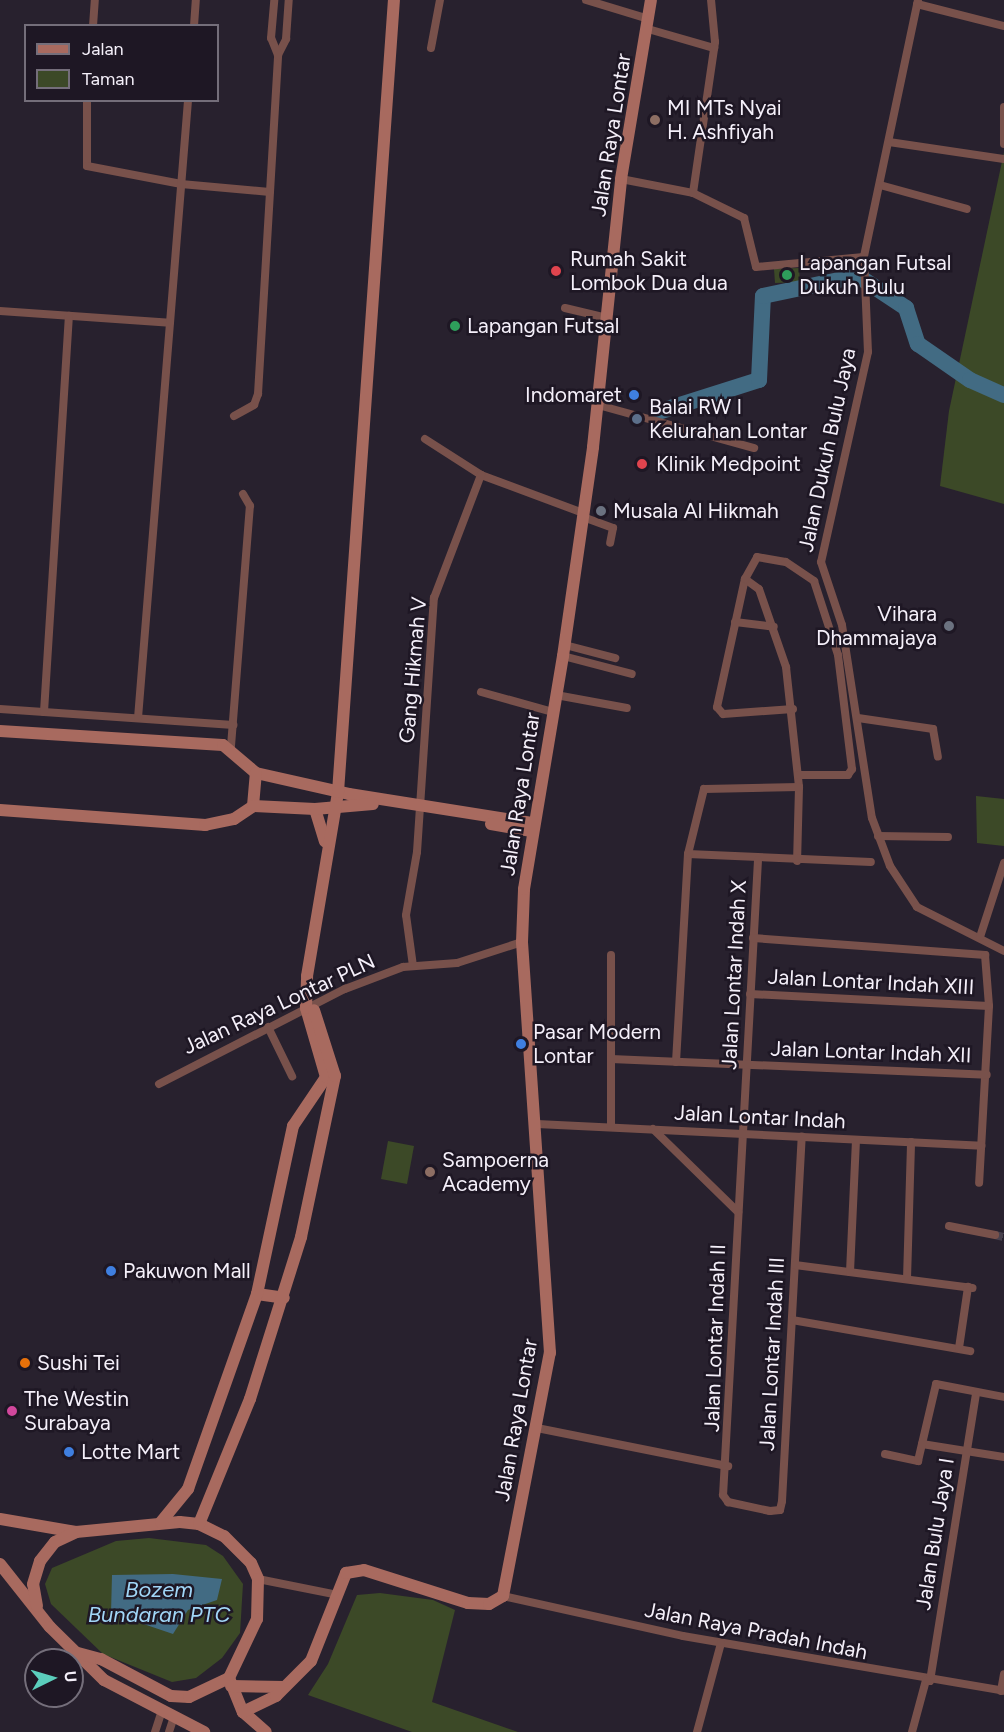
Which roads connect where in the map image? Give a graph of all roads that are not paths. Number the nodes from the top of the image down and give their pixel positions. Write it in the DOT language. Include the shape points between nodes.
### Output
graph roads {
  1 [pos="94,0"];
  2 [pos="196,0"];
  3 [pos="274,0"];
  4 [pos="289,0"];
  5 [pos="394,0"];
  6 [pos="440,0"];
  7 [pos="586,0"];
  8 [pos="651,0"];
  9 [pos="711,0"];
  10 [pos="917,2"];
  11 [pos="93,24"];
  12 [pos="194,24"];
  13 [pos="649,24"];
  14 [pos="1004,26"];
  15 [pos="431,48"];
  16 [pos="714,48"];
  17 [pos="278,55"];
  18 [pos="87,102"];
  19 [pos="188,102"];
  20 [pos="1004,107"];
  21 [pos="889,142"];
  22 [pos="1004,144"];
  23 [pos="1004,159"];
  24 [pos="621,179"];
  25 [pos="181,184"];
  26 [pos="880,185"];
  27 [pos="270,192"];
  28 [pos="693,193"];
  29 [pos="967,208"];
  30 [pos="864,257"];
  31 [pos="565,308"];
  32 [pos="0,311"];
  33 [pos="69,316"];
  34 [pos="607,318"];
  35 [pos="170,323"];
  36 [pos="598,405"];
  37 [pos="234,416"];
  38 [pos="425,439"];
  39 [pos="754,448"];
  40 [pos="482,475"];
  41 [pos="243,494"];
  42 [pos="583,515"];
  43 [pos="610,543"];
  44 [pos="746,579"];
  45 [pos="735,622"];
  46 [pos="774,627"];
  47 [pos="564,650"];
  48 [pos="615,658"];
  49 [pos="632,674"];
  50 [pos="481,692"];
  51 [pos="559,696"];
  52 [pos="627,708"];
  53 [pos="0,709"];
  54 [pos="793,709"];
  55 [pos="44,712"];
  56 [pos="553,712"];
  57 [pos="138,718"];
  58 [pos="858,718"];
  59 [pos="233,725"];
  60 [pos="0,731"];
  61 [pos="224,745"];
  62 [pos="938,757"];
  63 [pos="256,773"];
  64 [pos="798,775"];
  65 [pos="799,787"];
  66 [pos="338,792"];
  67 [pos="253,806"];
  68 [pos="334,806"];
  69 [pos="417,807"];
  70 [pos="315,809"];
  71 [pos="0,810"];
  72 [pos="531,827"];
  73 [pos="878,836"];
  74 [pos="948,837"];
  75 [pos="326,852"];
  76 [pos="688,854"];
  77 [pos="758,860"];
  78 [pos="797,861"];
  79 [pos="871,862"];
  80 [pos="1004,863"];
  81 [pos="980,937"];
  82 [pos="753,938"];
  83 [pos="522,942"];
  84 [pos="1004,951"];
  85 [pos="611,955"];
  86 [pos="413,966"];
  87 [pos="750,994"];
  88 [pos="308,1004"];
  89 [pos="989,1006"];
  90 [pos="268,1027"];
  91 [pos="611,1059"];
  92 [pos="676,1062"];
  93 [pos="747,1065"];
  94 [pos="987,1075"];
  95 [pos="292,1076"];
  96 [pos="159,1084"];
  97 [pos="537,1124"];
  98 [pos="610,1127"];
  99 [pos="653,1129"];
  100 [pos="743,1134"];
  101 [pos="802,1137"];
  102 [pos="856,1140"];
  103 [pos="911,1142"];
  104 [pos="981,1146"];
  105 [pos="979,1184"];
  106 [pos="738,1212"];
  107 [pos="949,1226"];
  108 [pos="995,1235"];
  109 [pos="795,1265"];
  110 [pos="850,1272"];
  111 [pos="907,1280"];
  112 [pos="257,1294"];
  113 [pos="284,1298"];
  114 [pos="792,1320"];
  115 [pos="959,1348"];
  116 [pos="970,1350"];
  117 [pos="976,1393"];
  118 [pos="1004,1397"];
  119 [pos="537,1428"];
  120 [pos="922,1444"];
  121 [pos="967,1451"];
  122 [pos="885,1454"];
  123 [pos="1004,1457"];
  124 [pos="728,1466"];
  125 [pos="192,1477"];
  126 [pos="214,1486"];
  127 [pos="723,1495"];
  128 [pos="0,1519"];
  129 [pos="161,1521"];
  130 [pos="199,1524"];
  131 [pos="76,1532"];
  132 [pos="0,1564"];
  133 [pos="258,1579"];
  134 [pos="333,1594"];
  135 [pos="503,1596"];
  136 [pos="37,1607"];
  137 [pos="721,1643"];
  138 [pos="72,1648"];
  139 [pos="84,1654"];
  140 [pos="84,1661"];
  141 [pos="1004,1674"];
  142 [pos="928,1680"];
  143 [pos="230,1682"];
  144 [pos="288,1686"];
  145 [pos="1003,1691"];
  146 [pos="162,1711"];
  147 [pos="243,1712"];
  148 [pos="174,1717"];
  149 [pos="155,1732"];
  150 [pos="169,1732"];
  151 [pos="204,1732"];
  152 [pos="266,1732"];
  153 [pos="697,1732"];
  154 [pos="912,1732"];
  1 -- 11 [label="street"];
  2 -- 12 [label="street"];
  3 -- 17 [label="street" via="272,38"];
  4 -- 17 [label="street" via="286,39"];
  5 -- 66 [label="street"];
  6 -- 15 [label="street"];
  7 -- 13 [label="street"];
  8 -- 13 [label="street, Jalan Raya Lontar"];
  9 -- 16 [label="street"];
  10 -- 14 [label="street"];
  10 -- 21 [label="street, Jalan Dukuh Bulu Jaya"];
  13 -- 16 [label="street"];
  13 -- 24 [label="street, Jalan Raya Lontar"];
  16 -- 28 [label="street"];
  17 -- 27 [label="street"];
  18 -- 25 [label="street" via="87,166"];
  19 -- 25 [label="street"];
  20 -- 22 [label="street"];
  21 -- 23 [label="street"];
  21 -- 26 [label="street, Jalan Dukuh Bulu Jaya"];
  24 -- 28 [label="street"];
  24 -- 34 [label="street, Jalan Raya Lontar"];
  25 -- 27 [label="street"];
  25 -- 35 [label="street"];
  26 -- 29 [label="street"];
  26 -- 30 [label="street, Jalan Dukuh Bulu Jaya"];
  27 -- 37 [label="street" via="258,394 254,405"];
  28 -- 30 [label="street" via="747,221 754,267"];
  30 -- 58 [label="street, Jalan Dukuh Bulu Jaya" via="868,352 821,562 842,625"];
  31 -- 34 [label="street"];
  32 -- 33 [label="street"];
  33 -- 35 [label="street"];
  33 -- 55 [label="street"];
  34 -- 36 [label="street, Jalan Raya Lontar"];
  35 -- 57 [label="street"];
  36 -- 39 [label="street"];
  36 -- 42 [label="street, Jalan Raya Lontar"];
  38 -- 40 [label="street"];
  40 -- 42 [label="street"];
  40 -- 69 [label="street, Gang Hikmah V" via="434,598"];
  41 -- 59 [label="street" via="250,506"];
  42 -- 43 [label="street" via="613,528"];
  42 -- 47 [label="street, Jalan Raya Lontar"];
  44 -- 45 [label="street"];
  44 -- 46 [label="street" via="759,589"];
  44 -- 64 [label="street" via="757,557 786,562 809,575 838,655 852,769 848,775"];
  45 -- 46 [label="street"];
  45 -- 54 [label="street" via="718,711"];
  46 -- 54 [label="street"];
  47 -- 48 [label="street"];
  47 -- 49 [label="street"];
  47 -- 51 [label="street, Jalan Raya Lontar"];
  50 -- 56 [label="street"];
  51 -- 52 [label="street"];
  51 -- 56 [label="street, Jalan Raya Lontar"];
  53 -- 55 [label="street"];
  54 -- 64 [label="street"];
  55 -- 57 [label="street"];
  56 -- 72 [label="street, Jalan Raya Lontar"];
  57 -- 59 [label="street"];
  58 -- 62 [label="street" via="933,729"];
  58 -- 73 [label="street, Jalan Dukuh Bulu Jaya"];
  59 -- 61 [label="street" via="231,746"];
  60 -- 61 [label="street"];
  61 -- 63 [label="street"];
  63 -- 66 [label="street"];
  63 -- 67 [label="street"];
  64 -- 65 [label="street"];
  65 -- 76 [label="street" via="706,786"];
  65 -- 78 [label="street"];
  66 -- 68 [label="street"];
  66 -- 69 [label="street"];
  67 -- 70 [label="street"];
  67 -- 71 [label="street" via="234,819 205,825"];
  68 -- 69 [label="street" via="364,803"];
  68 -- 70 [label="street"];
  68 -- 75 [label="street"];
  69 -- 72 [label="street"];
  69 -- 86 [label="street, Gang Hikmah V" via="417,852 406,915"];
  70 -- 75 [label="street"];
  72 -- 83 [label="street, Jalan Raya Lontar"];
  73 -- 74 [label="street"];
  73 -- 81 [label="street, Jalan Dukuh Bulu Jaya" via="918,907"];
  75 -- 88 [label="street"];
  76 -- 77 [label="street"];
  76 -- 92 [label="street"];
  77 -- 78 [label="street, Jalan Lontar Indah X"];
  77 -- 82 [label="street, Jalan Lontar Indah X"];
  78 -- 79 [label="street, Jalan Lontar Indah X"];
  80 -- 81 [label="street"];
  81 -- 84 [label="street, Jalan Dukuh Bulu Jaya"];
  82 -- 87 [label="street, Jalan Lontar Indah X"];
  82 -- 89 [label="street" via="977,951 987,959"];
  83 -- 86 [label="street, Jalan Raya Lontar PLN" via="457,963"];
  83 -- 97 [label="street, Jalan Raya Lontar"];
  85 -- 91 [label="street"];
  86 -- 88 [label="street, Jalan Raya Lontar PLN"];
  87 -- 89 [label="street, Jalan Lontar Indah XIII"];
  87 -- 93 [label="street, Jalan Lontar Indah X"];
  88 -- 90 [label="street, Jalan Raya Lontar PLN"];
  88 -- 112 [label="street" via="326,1077 293,1126"];
  88 -- 113 [label="street" via="335,1076"];
  89 -- 94 [label="street"];
  90 -- 95 [label="street"];
  90 -- 96 [label="street, Jalan Raya Lontar PLN"];
  91 -- 92 [label="street, Jalan Lontar Indah XII"];
  91 -- 98 [label="street"];
  92 -- 93 [label="street, Jalan Lontar Indah XII"];
  93 -- 94 [label="street, Jalan Lontar Indah XII"];
  93 -- 100 [label="street, Jalan Lontar Indah X"];
  94 -- 104 [label="street"];
  97 -- 98 [label="street, Jalan Lontar Indah"];
  97 -- 119 [label="street, Jalan Raya Lontar" via="551,1328"];
  98 -- 99 [label="street, Jalan Lontar Indah"];
  99 -- 100 [label="street, Jalan Lontar Indah"];
  99 -- 106 [label="street"];
  100 -- 101 [label="street, Jalan Lontar Indah"];
  100 -- 106 [label="street, Jalan Lontar Indah II"];
  101 -- 102 [label="street, Jalan Lontar Indah"];
  101 -- 109 [label="street, Jalan Lontar Indah III"];
  102 -- 103 [label="street, Jalan Lontar Indah"];
  102 -- 110 [label="street"];
  103 -- 104 [label="street, Jalan Lontar Indah"];
  103 -- 111 [label="street"];
  104 -- 105 [label="street"];
  106 -- 124 [label="street, Jalan Lontar Indah II"];
  107 -- 108 [label="street"];
  109 -- 110 [label="street"];
  109 -- 114 [label="street, Jalan Lontar Indah III"];
  110 -- 111 [label="street"];
  111 -- 115 [label="street" via="971,1288"];
  112 -- 113 [label="street"];
  112 -- 125 [label="street"];
  113 -- 126 [label="street"];
  114 -- 115 [label="street"];
  114 -- 127 [label="street, Jalan Lontar Indah III" via="780,1510 728,1502"];
  115 -- 116 [label="street"];
  117 -- 118 [label="street"];
  117 -- 120 [label="street" via="936,1384"];
  117 -- 121 [label="street, Jalan Bulu Jaya I"];
  119 -- 124 [label="street, Jalan Lontar Indah II"];
  119 -- 135 [label="street, Jalan Raya Lontar"];
  120 -- 121 [label="street"];
  120 -- 122 [label="street" via="918,1461"];
  121 -- 123 [label="street"];
  121 -- 142 [label="street, Jalan Bulu Jaya I"];
  124 -- 127 [label="street, Jalan Lontar Indah II"];
  125 -- 126 [label="street"];
  125 -- 129 [label="street"];
  126 -- 130 [label="street"];
  128 -- 131 [label="street"];
  129 -- 130 [label="street"];
  129 -- 131 [label="street"];
  130 -- 133 [label="street" via="240,1550"];
  131 -- 136 [label="street" via="55,1542 40,1561 33,1584"];
  132 -- 136 [label="street"];
  133 -- 134 [label="street"];
  133 -- 143 [label="street" via="257,1618"];
  134 -- 135 [label="street" via="341,1576 364,1570 468,1603 489,1604"];
  134 -- 144 [label="street" via="320,1646"];
  135 -- 137 [label="street, Jalan Raya Pradah Indah"];
  136 -- 138 [label="street"];
  137 -- 142 [label="street, Jalan Raya Pradah Indah"];
  137 -- 153 [label="street"];
  139 -- 143 [label="street" via="101,1659 171,1696 189,1697"];
  140 -- 146 [label="street" via="104,1680"];
  141 -- 145 [label="street"];
  142 -- 145 [label="street, Jalan Raya Pradah Indah"];
  142 -- 154 [label="street, Jalan Bulu Jaya I"];
  143 -- 144 [label="street" via="270,1690"];
  143 -- 147 [label="street"];
  144 -- 147 [label="street"];
  146 -- 148 [label="street"];
  146 -- 149 [label="street"];
  147 -- 152 [label="street"];
  148 -- 150 [label="street"];
  148 -- 151 [label="street"];
}
